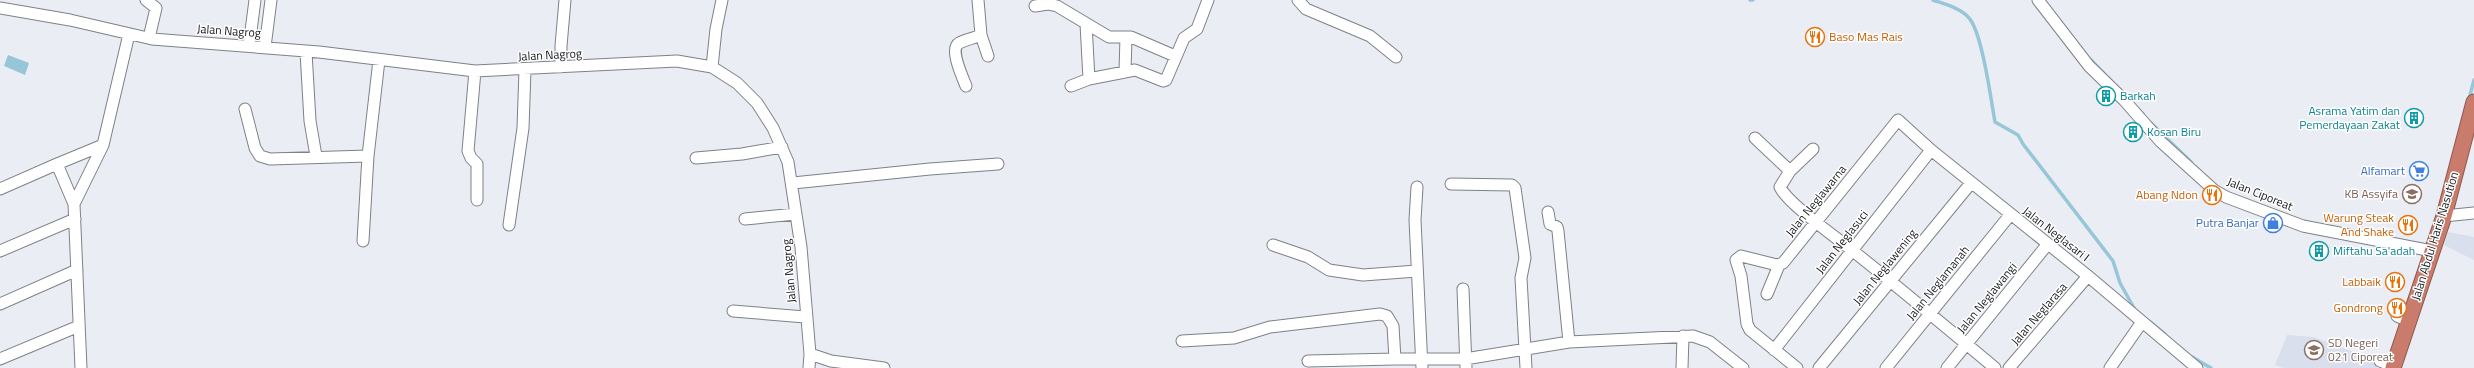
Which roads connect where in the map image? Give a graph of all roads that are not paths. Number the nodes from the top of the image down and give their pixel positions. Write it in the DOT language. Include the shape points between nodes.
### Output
graph roads {
  1 [pos="146,0"];
  2 [pos="255,0"];
  3 [pos="271,0"];
  4 [pos="565,0"];
  5 [pos="722,0"];
  6 [pos="978,0"];
  7 [pos="1208,0"];
  8 [pos="1298,0"];
  9 [pos="2038,0"];
  10 [pos="1035,6"];
  11 [pos="0,8"];
  12 [pos="1086,24"];
  13 [pos="129,34"];
  14 [pos="981,35"];
  15 [pos="1126,37"];
  16 [pos="149,38"];
  17 [pos="249,46"];
  18 [pos="265,47"];
  19 [pos="306,52"];
  20 [pos="988,56"];
  21 [pos="1174,56"];
  22 [pos="1396,57"];
  23 [pos="379,60"];
  24 [pos="562,67"];
  25 [pos="712,67"];
  26 [pos="525,70"];
  27 [pos="475,71"];
  28 [pos="1125,71"];
  29 [pos="1089,79"];
  30 [pos="966,86"];
  31 [pos="1071,86"];
  32 [pos="2474,102"];
  33 [pos="245,109"];
  34 [pos="1898,120"];
  35 [pos="1755,138"];
  36 [pos="102,145"];
  37 [pos="782,147"];
  38 [pos="1814,149"];
  39 [pos="1931,150"];
  40 [pos="316,156"];
  41 [pos="368,156"];
  42 [pos="696,158"];
  43 [pos="57,164"];
  44 [pos="998,164"];
  45 [pos="1790,171"];
  46 [pos="793,183"];
  47 [pos="1971,183"];
  48 [pos="1451,184"];
  49 [pos="1417,186"];
  50 [pos="0,189"];
  51 [pos="477,200"];
  52 [pos="74,204"];
  53 [pos="1548,212"];
  54 [pos="2474,212"];
  55 [pos="796,214"];
  56 [pos="2010,215"];
  57 [pos="2444,216"];
  58 [pos="75,219"];
  59 [pos="745,219"];
  60 [pos="1815,222"];
  61 [pos="509,225"];
  62 [pos="363,241"];
  63 [pos="1273,245"];
  64 [pos="2047,245"];
  65 [pos="1853,250"];
  66 [pos="0,251"];
  67 [pos="2432,251"];
  68 [pos="1779,265"];
  69 [pos="77,270"];
  70 [pos="1417,271"];
  71 [pos="2088,276"];
  72 [pos="1891,282"];
  73 [pos="1463,289"];
  74 [pos="1767,294"];
  75 [pos="0,304"];
  76 [pos="733,311"];
  77 [pos="1931,313"];
  78 [pos="805,317"];
  79 [pos="2142,322"];
  80 [pos="79,326"];
  81 [pos="1683,336"];
  82 [pos="1182,342"];
  83 [pos="1569,342"];
  84 [pos="1966,344"];
  85 [pos="1525,350"];
  86 [pos="1774,350"];
  87 [pos="810,354"];
  88 [pos="0,359"];
  89 [pos="1395,359"];
  90 [pos="1308,361"];
  91 [pos="1422,363"];
  92 [pos="1466,363"];
  93 [pos="2389,365"];
  94 [pos="81,368"];
  95 [pos="809,368"];
  96 [pos="884,368"];
  97 [pos="1526,368"];
  98 [pos="1682,368"];
  99 [pos="1743,368"];
  100 [pos="1797,368"];
  101 [pos="1819,368"];
  102 [pos="1886,368"];
  103 [pos="1947,368"];
  104 [pos="1994,368"];
  105 [pos="2009,368"];
  106 [pos="2110,368"];
  107 [pos="2197,368"];
  1 -- 16 [label="street" via="156,8"];
  2 -- 17 [label="street"];
  3 -- 18 [label="street"];
  4 -- 24 [label="street"];
  5 -- 25 [label="street"];
  6 -- 14 [label="street"];
  7 -- 21 [label="street" via="1197,29 1184,38"];
  8 -- 22 [label="street" via="1306,9 1370,36"];
  9 -- 67 [label="street, Jalan Ciporeat" via="2089,66 2124,100 2161,142 2214,190 2303,226"];
  10 -- 12 [label="street" via="1057,6"];
  11 -- 13 [label="street, Jalan Nagrog"];
  12 -- 15 [label="street" via="1108,37"];
  12 -- 29 [label="street"];
  13 -- 16 [label="street, Jalan Nagrog"];
  13 -- 36 [label="street"];
  14 -- 20 [label="street"];
  14 -- 30 [label="street" via="959,43 956,49"];
  15 -- 21 [label="street"];
  15 -- 28 [label="street"];
  16 -- 17 [label="street, Jalan Nagrog"];
  17 -- 18 [label="street, Jalan Nagrog"];
  18 -- 19 [label="street, Jalan Nagrog"];
  19 -- 23 [label="street, Jalan Nagrog"];
  19 -- 40 [label="street" via="310,121"];
  21 -- 28 [label="street" via="1166,80 1163,81 1135,70"];
  23 -- 27 [label="street, Jalan Nagrog"];
  23 -- 41 [label="street"];
  24 -- 25 [label="street, Jalan Nagrog" via="677,61"];
  24 -- 26 [label="street, Jalan Nagrog"];
  25 -- 37 [label="street, Jalan Nagrog" via="732,79 758,103"];
  26 -- 27 [label="street, Jalan Nagrog"];
  26 -- 61 [label="street" via="523,128"];
  27 -- 51 [label="street" via="468,151 477,164"];
  28 -- 29 [label="street"];
  29 -- 31 [label="street"];
  32 -- 57 [label="highway, Jalan Abdul Haris Nasution"];
  33 -- 40 [label="street" via="255,148 260,156"];
  34 -- 39 [label="street, Jalan Neglasari I"];
  34 -- 60 [label="street, Jalan Neglawarna"];
  35 -- 45 [label="street"];
  36 -- 43 [label="street"];
  36 -- 52 [label="street"];
  37 -- 42 [label="street"];
  37 -- 46 [label="street, Jalan Nagrog"];
  38 -- 45 [label="street"];
  39 -- 47 [label="street, Jalan Neglasari I"];
  39 -- 65 [label="street, Jalan Neglasuci"];
  40 -- 41 [label="street"];
  41 -- 62 [label="street"];
  43 -- 50 [label="street"];
  43 -- 52 [label="street"];
  44 -- 46 [label="street" via="930,168"];
  45 -- 60 [label="street" via="1781,182 1780,188"];
  46 -- 55 [label="street, Jalan Nagrog"];
  47 -- 56 [label="street, Jalan Neglasari I"];
  47 -- 72 [label="street, Jalan Neglawening"];
  48 -- 85 [label="street" via="1512,185 1515,188 1524,258 1521,278"];
  49 -- 70 [label="street"];
  52 -- 58 [label="street"];
  53 -- 83 [label="street" via="1550,224 1556,226 1558,231"];
  54 -- 57 [label="street"];
  55 -- 59 [label="street"];
  55 -- 78 [label="street, Jalan Nagrog"];
  56 -- 64 [label="street, Jalan Neglasari I"];
  56 -- 77 [label="street, Jalan Neglamanah"];
  57 -- 67 [label="highway, Jalan Abdul Haris Nasution"];
  58 -- 66 [label="street"];
  58 -- 69 [label="street"];
  60 -- 65 [label="street"];
  60 -- 68 [label="street, Jalan Neglawarna"];
  63 -- 70 [label="street" via="1308,257 1329,270 1363,275"];
  64 -- 71 [label="street, Jalan Neglasari I"];
  64 -- 84 [label="street, Jalan Neglawangi"];
  65 -- 72 [label="street"];
  65 -- 86 [label="street, Jalan Neglasuci"];
  67 -- 93 [label="highway, Jalan Abdul Haris Nasution" via="2403,318"];
  68 -- 74 [label="street, Jalan Neglawarna"];
  68 -- 86 [label="street" via="1739,256 1736,260 1741,276 1747,324 1756,336"];
  69 -- 75 [label="street"];
  69 -- 80 [label="street"];
  70 -- 91 [label="street"];
  71 -- 79 [label="street, Jalan Neglasari I"];
  71 -- 105 [label="street, Jalan Neglarasa"];
  72 -- 77 [label="street"];
  72 -- 101 [label="street, Jalan Neglawening"];
  73 -- 92 [label="street"];
  76 -- 78 [label="street"];
  77 -- 84 [label="street"];
  77 -- 102 [label="street, Jalan Neglamanah"];
  78 -- 87 [label="street, Jalan Nagrog"];
  79 -- 106 [label="street"];
  79 -- 107 [label="street, Jalan Neglasari I"];
  80 -- 88 [label="street"];
  80 -- 94 [label="street"];
  81 -- 83 [label="street"];
  81 -- 98 [label="street"];
  81 -- 99 [label="street" via="1704,338"];
  82 -- 89 [label="street" via="1234,338 1270,327 1380,314 1387,316 1392,326"];
  83 -- 85 [label="street"];
  84 -- 103 [label="street, Jalan Neglawangi"];
  84 -- 104 [label="street"];
  85 -- 92 [label="street"];
  85 -- 97 [label="street"];
  86 -- 100 [label="street"];
  87 -- 95 [label="street, Jalan Nagrog"];
  87 -- 96 [label="street" via="831,361"];
  89 -- 90 [label="street"];
  89 -- 91 [label="street"];
  91 -- 92 [label="street"];
}
